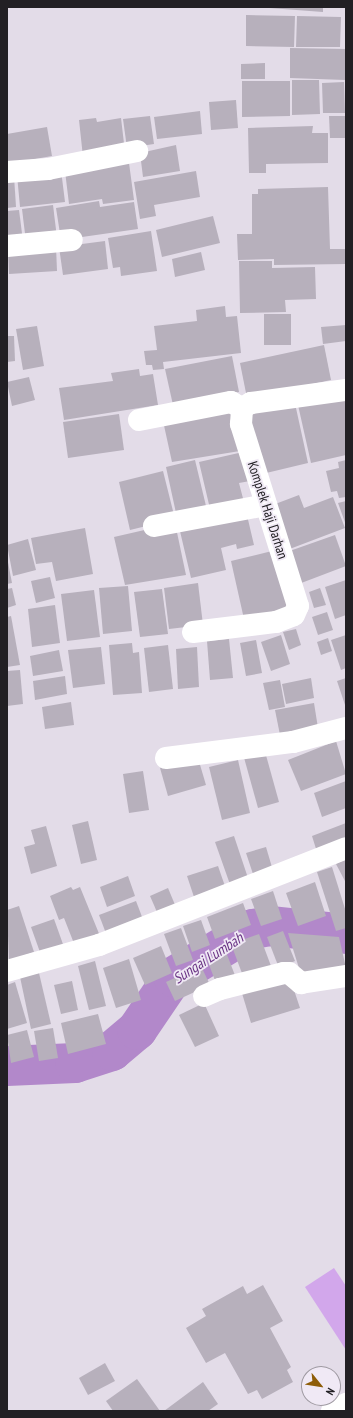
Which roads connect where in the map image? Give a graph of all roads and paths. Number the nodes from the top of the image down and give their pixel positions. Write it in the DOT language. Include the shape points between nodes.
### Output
graph roads {
  1 [pos="137,151"];
  2 [pos="7,172"];
  3 [pos="72,240"];
  4 [pos="7,246"];
  5 [pos="346,390"];
  6 [pos="242,408"];
  7 [pos="139,420"];
  8 [pos="266,505"];
  9 [pos="154,526"];
  10 [pos="193,632"];
  11 [pos="346,728"];
  12 [pos="166,758"];
  13 [pos="346,848"];
  14 [pos="7,970"];
  15 [pos="346,976"];
  16 [pos="204,996"];
  17 [pos="346,1404"];
  18 [pos="332,1411"];
  1 -- 2 [label="street" via="48,169"];
  3 -- 4 [label="street"];
  5 -- 6 [label="street" via="250,403"];
  6 -- 7 [label="street" via="231,402"];
  6 -- 8 [label="street, Komplek Haji Darhan" via="241,424"];
  8 -- 9 [label="street"];
  8 -- 10 [label="street, Komplek Haji Darhan" via="298,600 297,610 294,615 276,622"];
  11 -- 12 [label="street" via="293,742"];
  13 -- 14 [label="street" via="98,945"];
  15 -- 16 [label="street" via="301,983 290,973 284,973 220,989"];
  17 -- 18 [label="street"];
}
